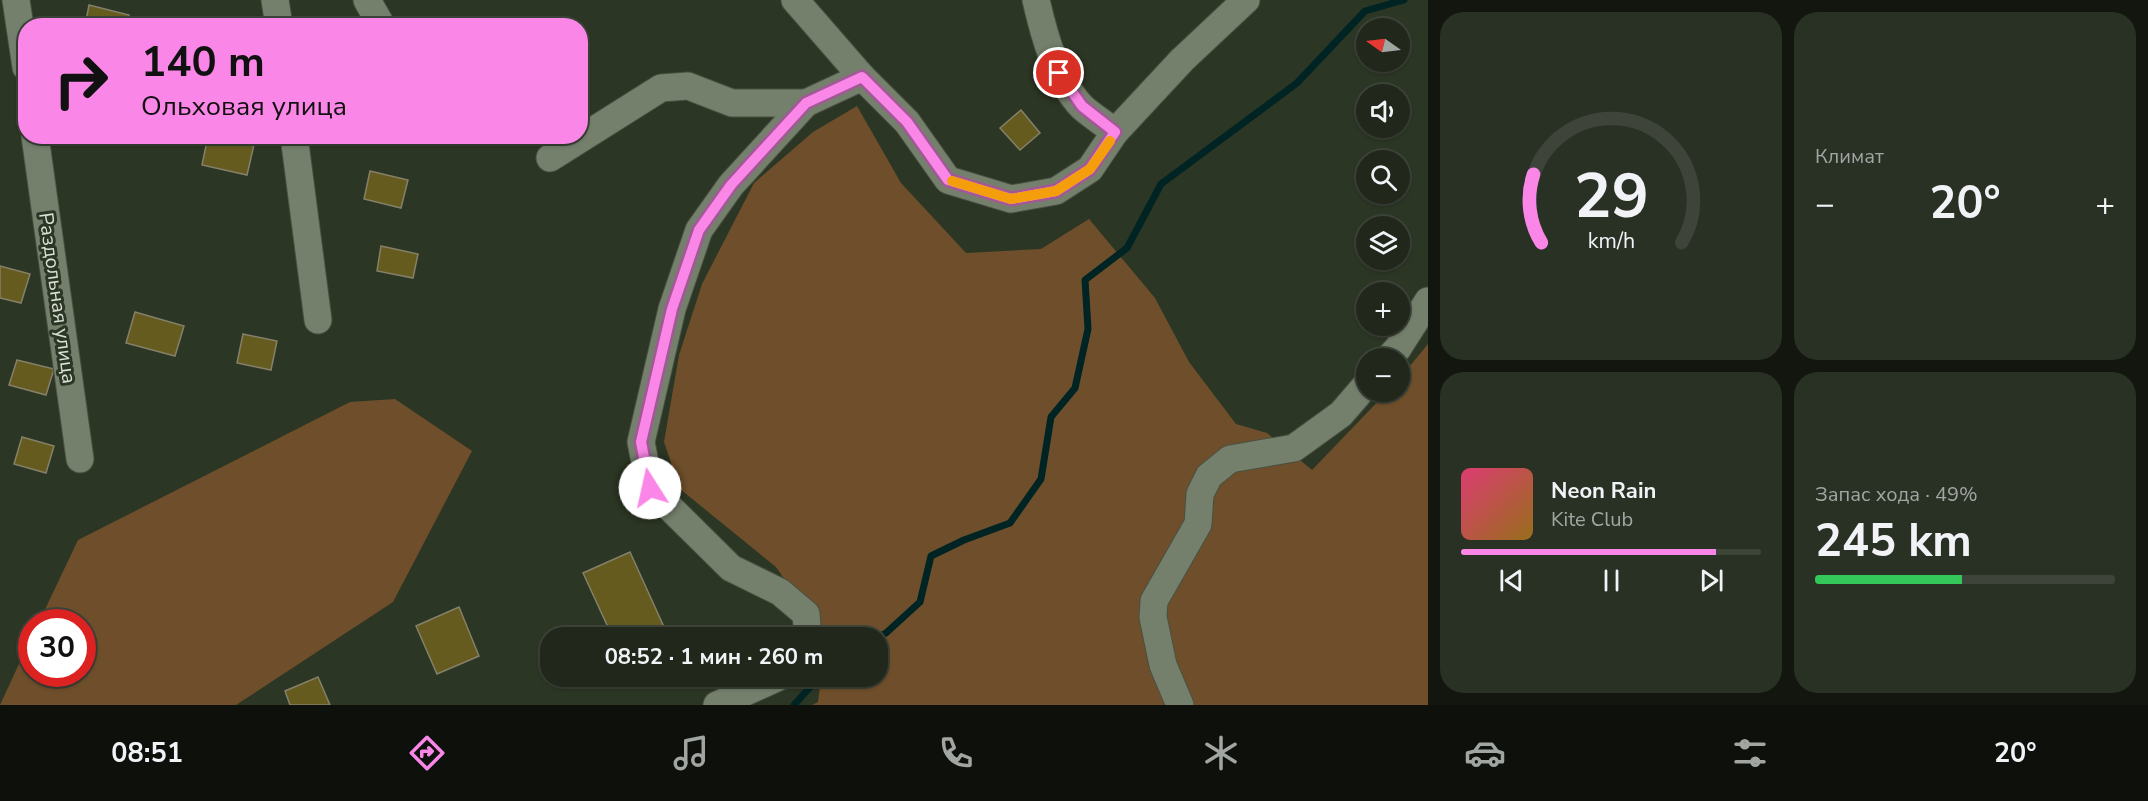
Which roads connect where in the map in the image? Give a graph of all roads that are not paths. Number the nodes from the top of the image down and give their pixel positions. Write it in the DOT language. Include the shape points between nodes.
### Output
graph roads {
  1 [pos="16,0"];
  2 [pos="275,0"];
  3 [pos="367,0"];
  4 [pos="795,0"];
  5 [pos="1036,0"];
  6 [pos="1246,0"];
  7 [pos="19,18"];
  8 [pos="278,18"];
  9 [pos="377,18"];
  10 [pos="862,77"];
  11 [pos="806,103"];
  12 [pos="1115,132"];
  13 [pos="588,134"];
  14 [pos="36,144"];
  15 [pos="295,144"];
  16 [pos="572,144"];
  17 [pos="550,158"];
  18 [pos="1428,301"];
  19 [pos="318,320"];
  20 [pos="1398,348"];
  21 [pos="1356,397"];
  22 [pos="80,459"];
  23 [pos="807,627"];
  24 [pos="757,687"];
  25 [pos="717,705"];
  26 [pos="1180,705"];
  1 -- 7 [label="street"];
  2 -- 8 [label="street"];
  3 -- 9 [label="street"];
  4 -- 10 [label="street"];
  5 -- 12 [label="street" via="1059,73 1082,106"];
  6 -- 12 [label="street" via="1182,60"];
  10 -- 11 [label="street"];
  10 -- 12 [label="street" via="907,122 948,180 1011,199 1056,191 1090,169"];
  11 -- 13 [label="street" via="732,103 688,86 661,88"];
  11 -- 23 [label="street" via="731,185 699,230 672,309 641,442 650,488 731,568 780,592 806,614"];
  14 -- 22 [label="street, Раздольная улица"];
  15 -- 19 [label="street"];
  16 -- 17 [label="street"];
  18 -- 20 [label="street"];
  21 -- 26 [label="street" via="1341,414 1294,448 1230,459 1209,476 1200,494 1198,524 1154,601 1153,618 1163,666"];
  24 -- 25 [label="street"];
}
